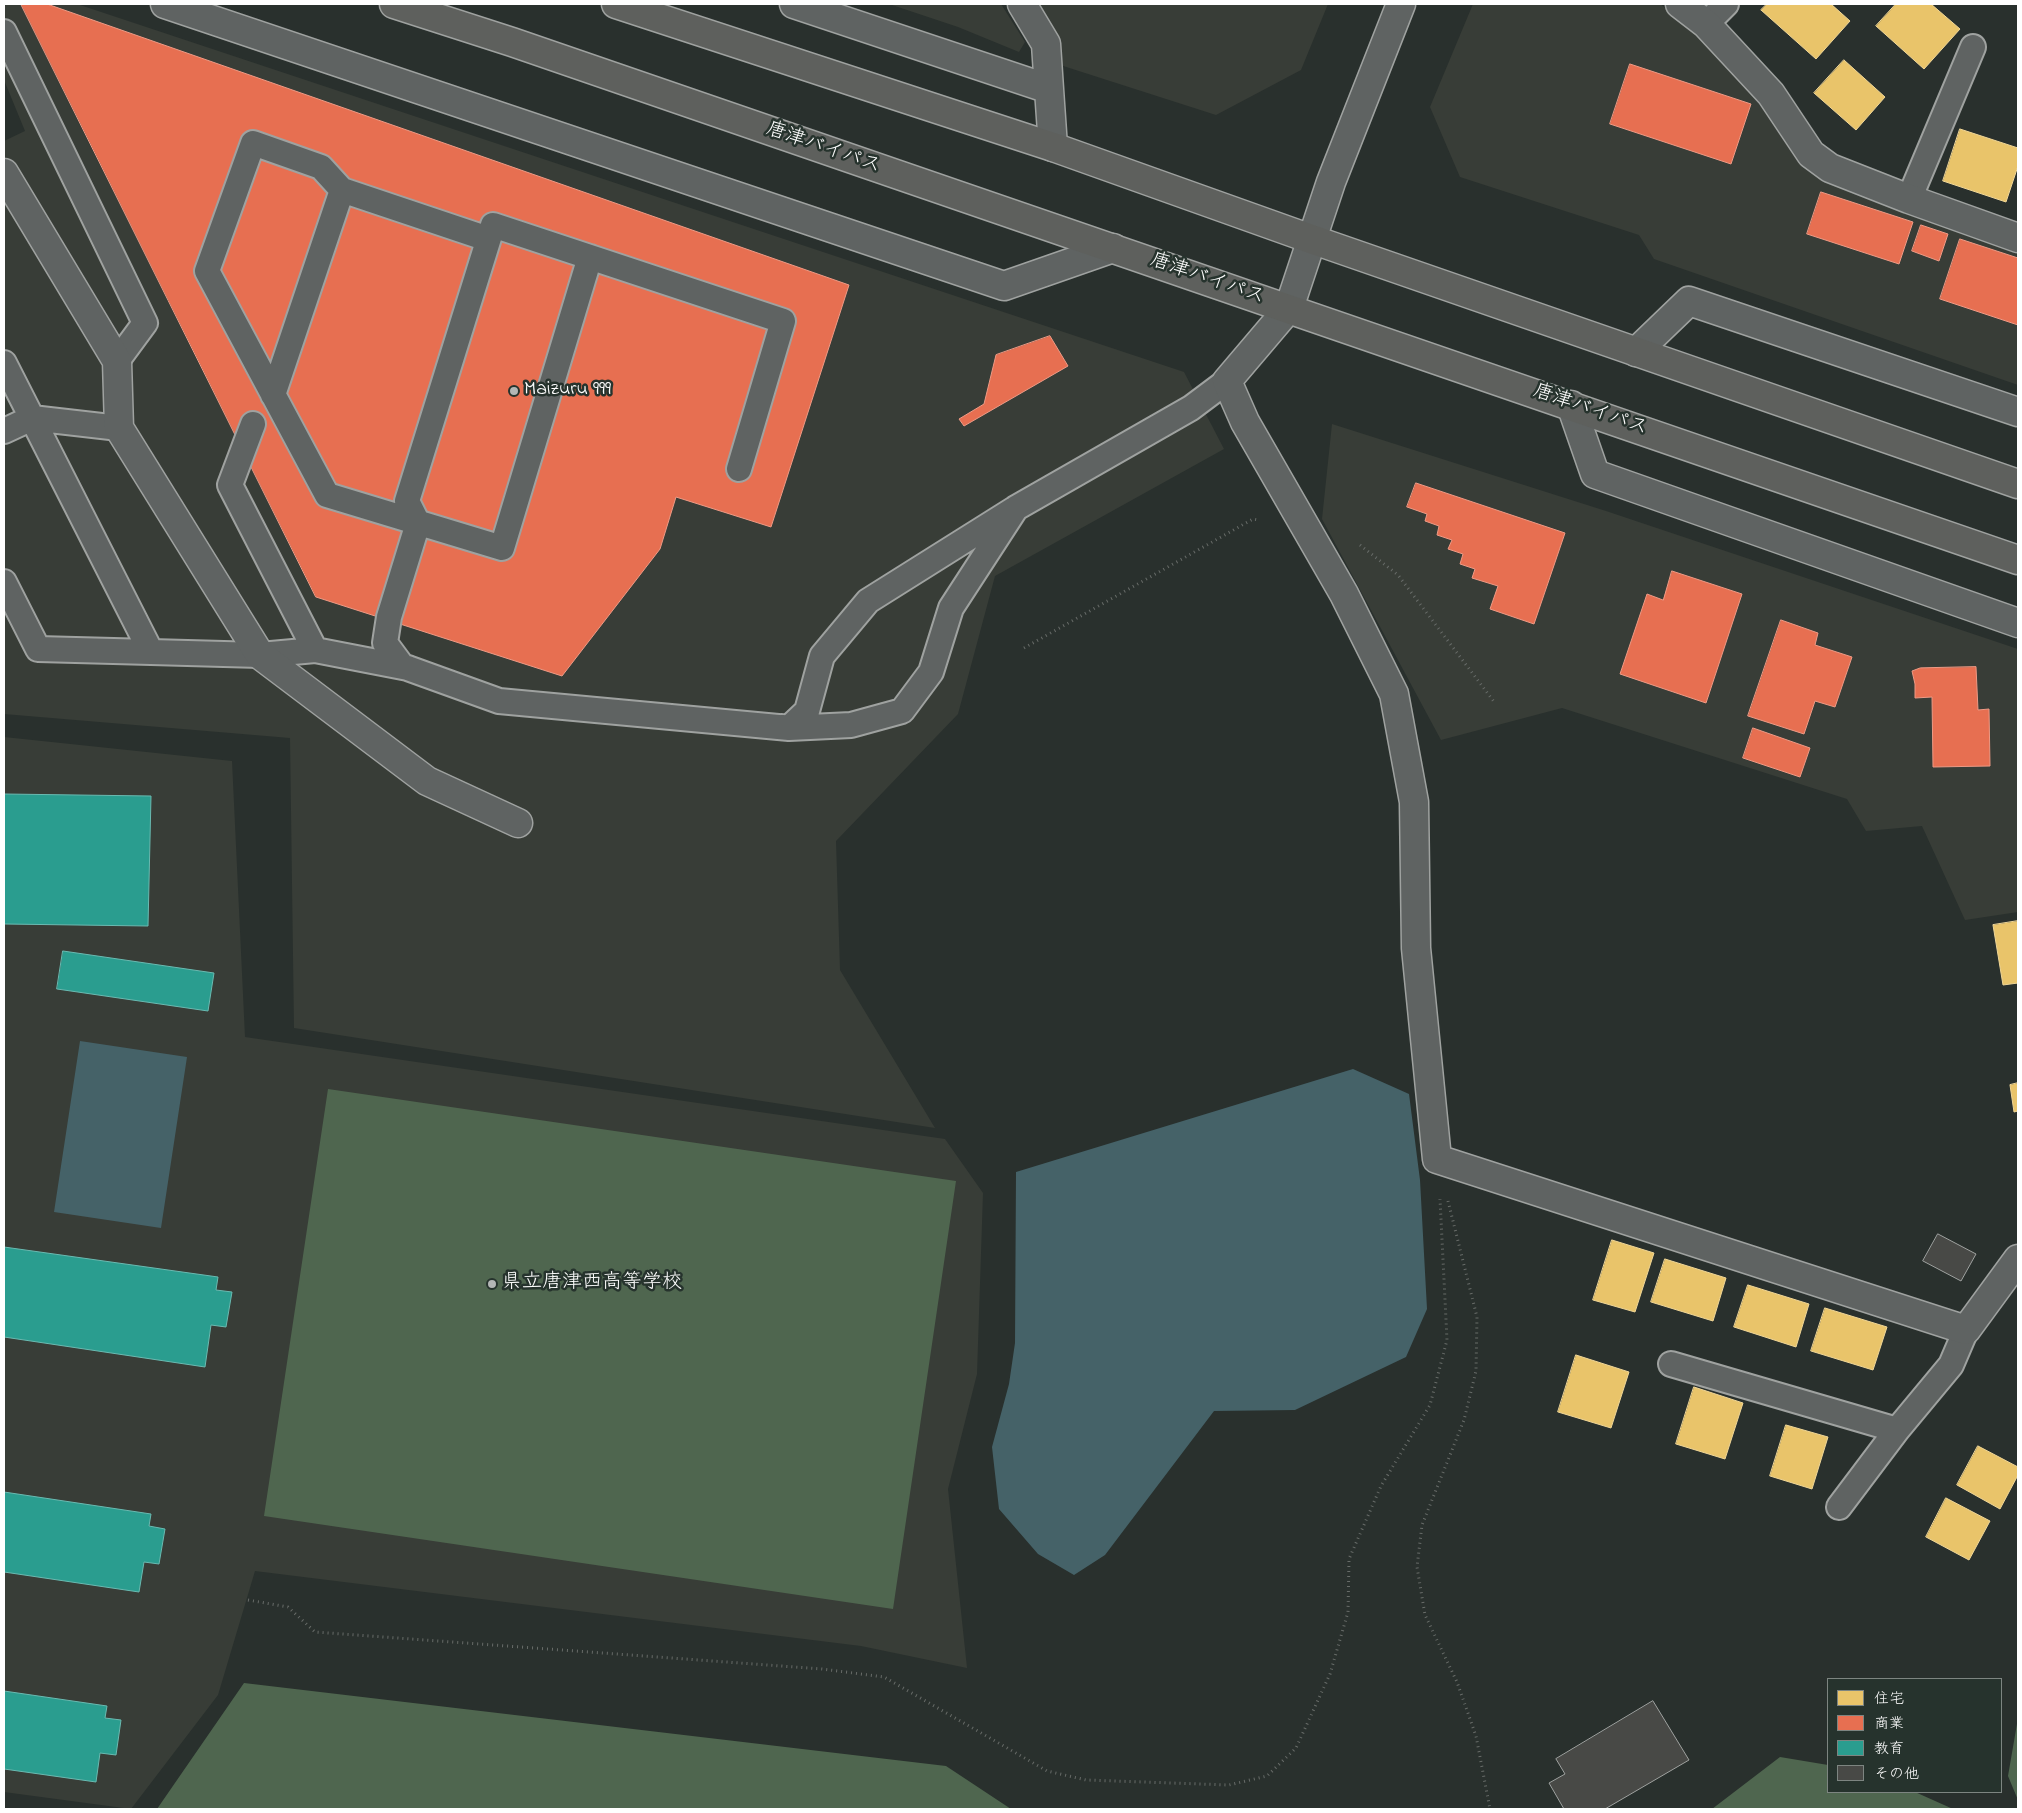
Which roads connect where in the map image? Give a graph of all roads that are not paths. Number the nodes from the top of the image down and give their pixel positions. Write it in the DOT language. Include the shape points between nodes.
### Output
graph roads {
  1 [pos="165,4"];
  2 [pos="394,4"];
  3 [pos="616,4"];
  4 [pos="794,4"];
  5 [pos="1022,4"];
  6 [pos="1401,4"];
  7 [pos="1680,4"];
  8 [pos="1726,4"];
  9 [pos="1706,24"];
  10 [pos="4,32"];
  11 [pos="1973,47"];
  12 [pos="1049,89"];
  13 [pos="1053,146"];
  14 [pos="4,173"];
  15 [pos="342,190"];
  16 [pos="1909,199"];
  17 [pos="2018,238"];
  18 [pos="488,239"];
  19 [pos="1311,239"];
  20 [pos="1113,248"];
  21 [pos="590,257"];
  22 [pos="1289,308"];
  23 [pos="1636,352"];
  24 [pos="117,362"];
  25 [pos="4,363"];
  26 [pos="1227,381"];
  27 [pos="274,395"];
  28 [pos="1571,405"];
  29 [pos="2018,412"];
  30 [pos="32,418"];
  31 [pos="253,424"];
  32 [pos="119,428"];
  33 [pos="4,432"];
  34 [pos="739,468"];
  35 [pos="2018,484"];
  36 [pos="1016,508"];
  37 [pos="418,523"];
  38 [pos="2018,560"];
  39 [pos="4,582"];
  40 [pos="2018,622"];
  41 [pos="315,650"];
  42 [pos="151,652"];
  43 [pos="260,655"];
  44 [pos="402,666"];
  45 [pos="789,728"];
  46 [pos="518,823"];
  47 [pos="2018,1259"];
  48 [pos="1966,1330"];
  49 [pos="1670,1364"];
  50 [pos="1897,1430"];
  51 [pos="1839,1507"];
  1 -- 20 [label="street" via="1004,286"];
  2 -- 20 [label="highway, 唐津バイパス"];
  3 -- 13 [label="highway"];
  4 -- 12 [label="street"];
  5 -- 12 [label="street" via="1046,44"];
  6 -- 19 [label="street" via="1330,182"];
  7 -- 9 [label="street"];
  8 -- 9 [label="lane"];
  9 -- 16 [label="street" via="1771,94 1811,154 1830,168"];
  10 -- 24 [label="lane" via="145,323"];
  11 -- 16 [label="lane"];
  12 -- 13 [label="street"];
  13 -- 19 [label="highway"];
  14 -- 24 [label="street"];
  15 -- 18 [label="lane"];
  15 -- 27 [label="lane"];
  15 -- 27 [label="lane" via="321,166 252,143 207,272"];
  16 -- 17 [label="street"];
  18 -- 21 [label="lane" via="492,225"];
  18 -- 37 [label="lane" via="407,501"];
  19 -- 22 [label="street"];
  19 -- 23 [label="highway"];
  20 -- 22 [label="highway, 唐津バイパス"];
  21 -- 34 [label="lane" via="784,322"];
  21 -- 37 [label="lane" via="502,548"];
  22 -- 26 [label="street"];
  22 -- 28 [label="highway, 唐津バイパス"];
  23 -- 29 [label="street" via="1689,302"];
  23 -- 35 [label="highway"];
  24 -- 32 [label="street"];
  25 -- 30 [label="lane"];
  26 -- 36 [label="lane" via="1191,408"];
  26 -- 48 [label="street" via="1245,422 1344,594 1394,694 1414,802 1416,948 1437,1159"];
  27 -- 37 [label="lane" via="327,495"];
  28 -- 38 [label="highway, 唐津バイパス"];
  28 -- 40 [label="street" via="1595,474"];
  30 -- 32 [label="lane"];
  30 -- 33 [label="lane"];
  30 -- 42 [label="lane"];
  31 -- 41 [label="lane" via="230,485"];
  32 -- 43 [label="street"];
  36 -- 45 [label="lane" via="868,601 822,656 807,711"];
  36 -- 45 [label="lane" via="951,608 931,672 902,711 851,725"];
  37 -- 44 [label="lane" via="389,617 385,644"];
  39 -- 42 [label="lane" via="38,649"];
  41 -- 43 [label="lane"];
  41 -- 44 [label="lane"];
  42 -- 43 [label="lane"];
  43 -- 46 [label="street" via="427,780"];
  44 -- 45 [label="lane" via="499,701"];
  47 -- 48 [label="street"];
  48 -- 50 [label="lane" via="1951,1364"];
  49 -- 50 [label="lane"];
  50 -- 51 [label="lane"];
}
